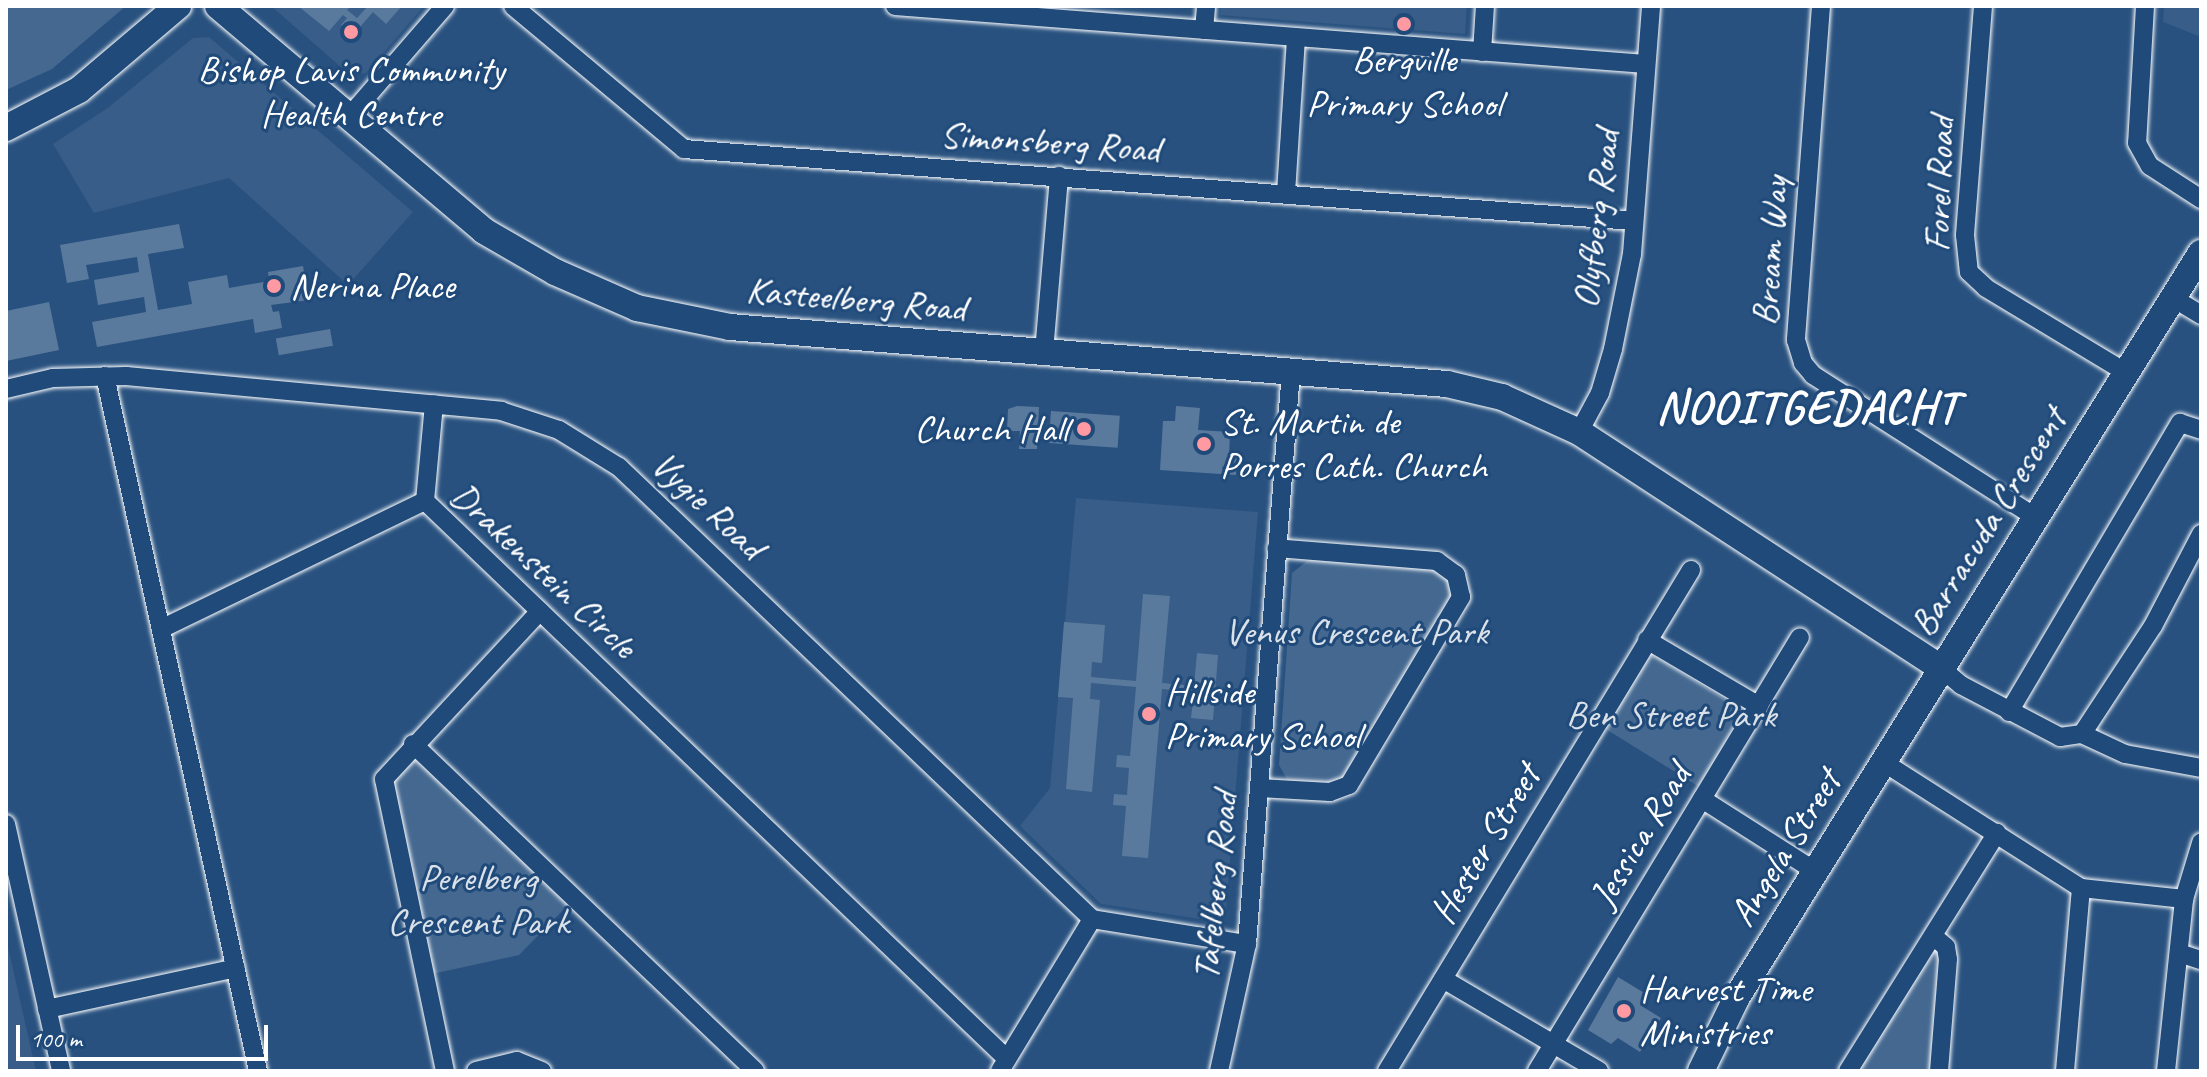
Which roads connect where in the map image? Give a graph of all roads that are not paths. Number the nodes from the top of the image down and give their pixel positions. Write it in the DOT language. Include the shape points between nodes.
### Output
graph roads {
  1 [pos="178,6"];
  2 [pos="218,6"];
  3 [pos="445,6"];
  4 [pos="513,6"];
  5 [pos="895,6"];
  6 [pos="1206,6"];
  7 [pos="1485,6"];
  8 [pos="1651,6"];
  9 [pos="1821,6"];
  10 [pos="1983,6"];
  11 [pos="2145,6"];
  12 [pos="1204,30"];
  13 [pos="1296,37"];
  14 [pos="1482,52"];
  15 [pos="1646,64"];
  16 [pos="348,118"];
  17 [pos="6,128"];
  18 [pos="1059,176"];
  19 [pos="1286,193"];
  20 [pos="2201,199"];
  21 [pos="1633,221"];
  22 [pos="2201,253"];
  23 [pos="2173,298"];
  24 [pos="2201,315"];
  25 [pos="1044,352"];
  26 [pos="1291,371"];
  27 [pos="2127,373"];
  28 [pos="105,376"];
  29 [pos="6,389"];
  30 [pos="434,404"];
  31 [pos="2201,430"];
  32 [pos="1579,432"];
  33 [pos="425,501"];
  34 [pos="2037,518"];
  35 [pos="2201,534"];
  36 [pos="1277,548"];
  37 [pos="2193,565"];
  38 [pos="1691,570"];
  39 [pos="540,611"];
  40 [pos="161,629"];
  41 [pos="1800,637"];
  42 [pos="1647,640"];
  43 [pos="1942,669"];
  44 [pos="1759,706"];
  45 [pos="2009,712"];
  46 [pos="2082,734"];
  47 [pos="413,744"];
  48 [pos="1883,762"];
  49 [pos="2201,768"];
  50 [pos="1259,788"];
  51 [pos="1702,799"];
  52 [pos="6,824"];
  53 [pos="1997,833"];
  54 [pos="2201,843"];
  55 [pos="1815,871"];
  56 [pos="2081,888"];
  57 [pos="2184,899"];
  58 [pos="1092,919"];
  59 [pos="1933,936"];
  60 [pos="1247,944"];
  61 [pos="2179,953"];
  62 [pos="2201,960"];
  63 [pos="236,968"];
  64 [pos="1443,979"];
  65 [pos="47,1009"];
  66 [pos="1553,1045"];
  67 [pos="1003,1065"];
  68 [pos="61,1071"];
  69 [pos="258,1071"];
  70 [pos="445,1071"];
  71 [pos="476,1071"];
  72 [pos="542,1071"];
  73 [pos="755,1071"];
  74 [pos="1219,1071"];
  75 [pos="1387,1071"];
  76 [pos="1537,1071"];
  77 [pos="1599,1071"];
  78 [pos="1701,1071"];
  79 [pos="1848,1071"];
  80 [pos="1939,1071"];
  81 [pos="2065,1071"];
  82 [pos="2166,1071"];
  1 -- 17 [label="street" via="79,90"];
  2 -- 16 [label="street, Kasteelberg Road"];
  3 -- 16 [label="street"];
  4 -- 18 [label="street, Simonsberg Road" via="684,149"];
  5 -- 12 [label="street"];
  6 -- 12 [label="street"];
  7 -- 14 [label="street"];
  8 -- 15 [label="street, Olyfberg Road"];
  9 -- 34 [label="street, Bream Way" via="1796,340 1803,363 1813,375"];
  10 -- 27 [label="street, Forel Road" via="1965,235 1969,272 1986,288"];
  11 -- 20 [label="street" via="2137,143 2150,166"];
  12 -- 13 [label="street"];
  13 -- 14 [label="street"];
  13 -- 19 [label="street"];
  14 -- 15 [label="street"];
  15 -- 21 [label="street, Olyfberg Road"];
  16 -- 25 [label="street, Kasteelberg Road" via="484,231 555,272 637,308 730,327"];
  18 -- 19 [label="street, Simonsberg Road"];
  18 -- 25 [label="street"];
  19 -- 21 [label="street, Simonsberg Road"];
  21 -- 32 [label="street, Olyfberg Road" via="1613,349 1600,393"];
  22 -- 23 [label="street, Barracuda Crescent"];
  23 -- 24 [label="street"];
  23 -- 27 [label="street, Barracuda Crescent"];
  25 -- 26 [label="street, Kasteelberg Road"];
  26 -- 32 [label="street, Kasteelberg Road" via="1475,390 1528,407"];
  26 -- 36 [label="street, Tafelberg Road"];
  27 -- 34 [label="street, Barracuda Crescent"];
  28 -- 29 [label="street, Vygie Road" via="53,378"];
  28 -- 30 [label="street, Vygie Road"];
  28 -- 40 [label="street"];
  30 -- 33 [label="street"];
  30 -- 58 [label="street, Vygie Road" via="530,419 586,444 619,467"];
  31 -- 45 [label="street" via="2180,423"];
  32 -- 43 [label="street, Barracuda Crescent"];
  33 -- 39 [label="street, Drakenstein Circle"];
  33 -- 40 [label="street, Drakenstein Circle"];
  34 -- 43 [label="street, Barracuda Crescent"];
  35 -- 37 [label="street"];
  36 -- 50 [label="street, Tafelberg Road"];
  36 -- 50 [label="street" via="1437,561 1456,575 1461,597 1349,785 1330,792"];
  37 -- 46 [label="street"];
  38 -- 42 [label="street, Hester Street"];
  39 -- 47 [label="street"];
  39 -- 67 [label="street, Drakenstein Circle"];
  40 -- 63 [label="street"];
  41 -- 44 [label="street, Jessica Road"];
  42 -- 44 [label="street"];
  42 -- 64 [label="street, Hester Street"];
  43 -- 45 [label="street"];
  43 -- 48 [label="street, Angela Street"];
  44 -- 51 [label="street, Jessica Road"];
  45 -- 46 [label="street" via="2060,737"];
  46 -- 49 [label="street" via="2125,754"];
  47 -- 70 [label="street" via="389,769 383,788"];
  47 -- 73 [label="street"];
  48 -- 53 [label="street"];
  48 -- 55 [label="street, Angela Street"];
  50 -- 60 [label="street, Tafelberg Road"];
  51 -- 55 [label="street"];
  51 -- 66 [label="street, Jessica Road"];
  52 -- 65 [label="street"];
  53 -- 56 [label="street"];
  53 -- 59 [label="street"];
  54 -- 57 [label="street"];
  55 -- 78 [label="street, Angela Street" via="1737,997"];
  56 -- 57 [label="street"];
  56 -- 81 [label="street"];
  57 -- 61 [label="street"];
  58 -- 60 [label="street"];
  58 -- 67 [label="street"];
  59 -- 79 [label="street"];
  59 -- 80 [label="street" via="1946,947 1948,959"];
  60 -- 74 [label="street, Tafelberg Road"];
  61 -- 62 [label="street"];
  61 -- 82 [label="street"];
  63 -- 65 [label="street"];
  63 -- 69 [label="street"];
  64 -- 66 [label="street"];
  64 -- 75 [label="street, Hester Street"];
  65 -- 68 [label="street"];
  66 -- 76 [label="street, Jessica Road"];
  66 -- 77 [label="street"];
  71 -- 72 [label="street" via="517,1061"];
}
